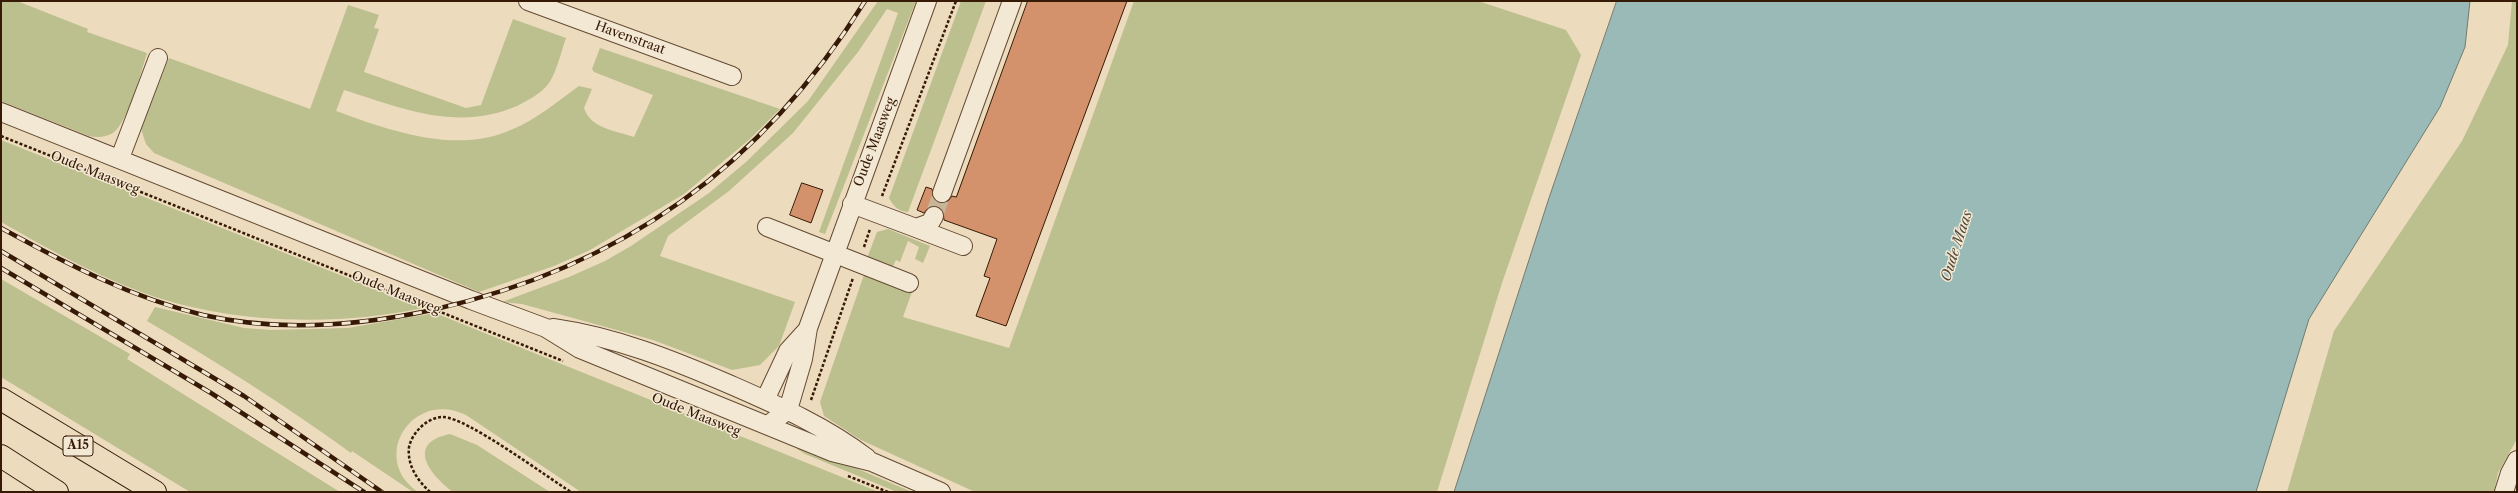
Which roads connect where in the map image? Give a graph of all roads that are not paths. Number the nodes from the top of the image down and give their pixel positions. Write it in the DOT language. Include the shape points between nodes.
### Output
graph roads {
  1 [pos="528,1"];
  2 [pos="927,1"];
  3 [pos="1012,1"];
  4 [pos="158,58"];
  5 [pos="732,76"];
  6 [pos="1,112"];
  7 [pos="120,158"];
  8 [pos="942,193"];
  9 [pos="852,204"];
  10 [pos="934,216"];
  11 [pos="767,227"];
  12 [pos="916,228"];
  13 [pos="963,246"];
  14 [pos="834,255"];
  15 [pos="910,283"];
  16 [pos="546,328"];
  17 [pos="808,328"];
  18 [pos="1,399"];
  19 [pos="765,400"];
  20 [pos="788,410"];
  21 [pos="768,425"];
  22 [pos="1,456"];
  23 [pos="2517,460"];
  24 [pos="872,462"];
  25 [pos="57,492"];
  26 [pos="155,492"];
  27 [pos="941,492"];
  28 [pos="2504,492"];
  1 -- 5 [label="street, Havenstraat"];
  2 -- 9 [label="street, Oude Maasweg"];
  3 -- 8 [label="street"];
  4 -- 7 [label="street"];
  6 -- 7 [label="street, Oude Maasweg"];
  7 -- 16 [label="street, Oude Maasweg"];
  9 -- 12 [label="street"];
  9 -- 14 [label="street, Oude Maasweg"];
  10 -- 12 [label="street" via="930,223"];
  11 -- 14 [label="street"];
  12 -- 13 [label="street"];
  14 -- 15 [label="street"];
  14 -- 17 [label="street, Oude Maasweg"];
  16 -- 19 [label="street, Oude Maasweg" via="588,333 664,356"];
  16 -- 21 [label="street, Oude Maasweg" via="580,349"];
  17 -- 19 [label="street, Oude Maasweg" via="788,351"];
  17 -- 20 [label="street, Oude Maasweg" via="803,359"];
  18 -- 26 [label="highway, A15"];
  19 -- 20 [label="street, Oude Maasweg"];
  19 -- 21 [label="street"];
  20 -- 21 [label="street"];
  20 -- 24 [label="street" via="842,439"];
  21 -- 24 [label="street, Oude Maasweg" via="832,452"];
  22 -- 25 [label="highway"];
  23 -- 28 [label="street"];
  24 -- 27 [label="street"];
}
